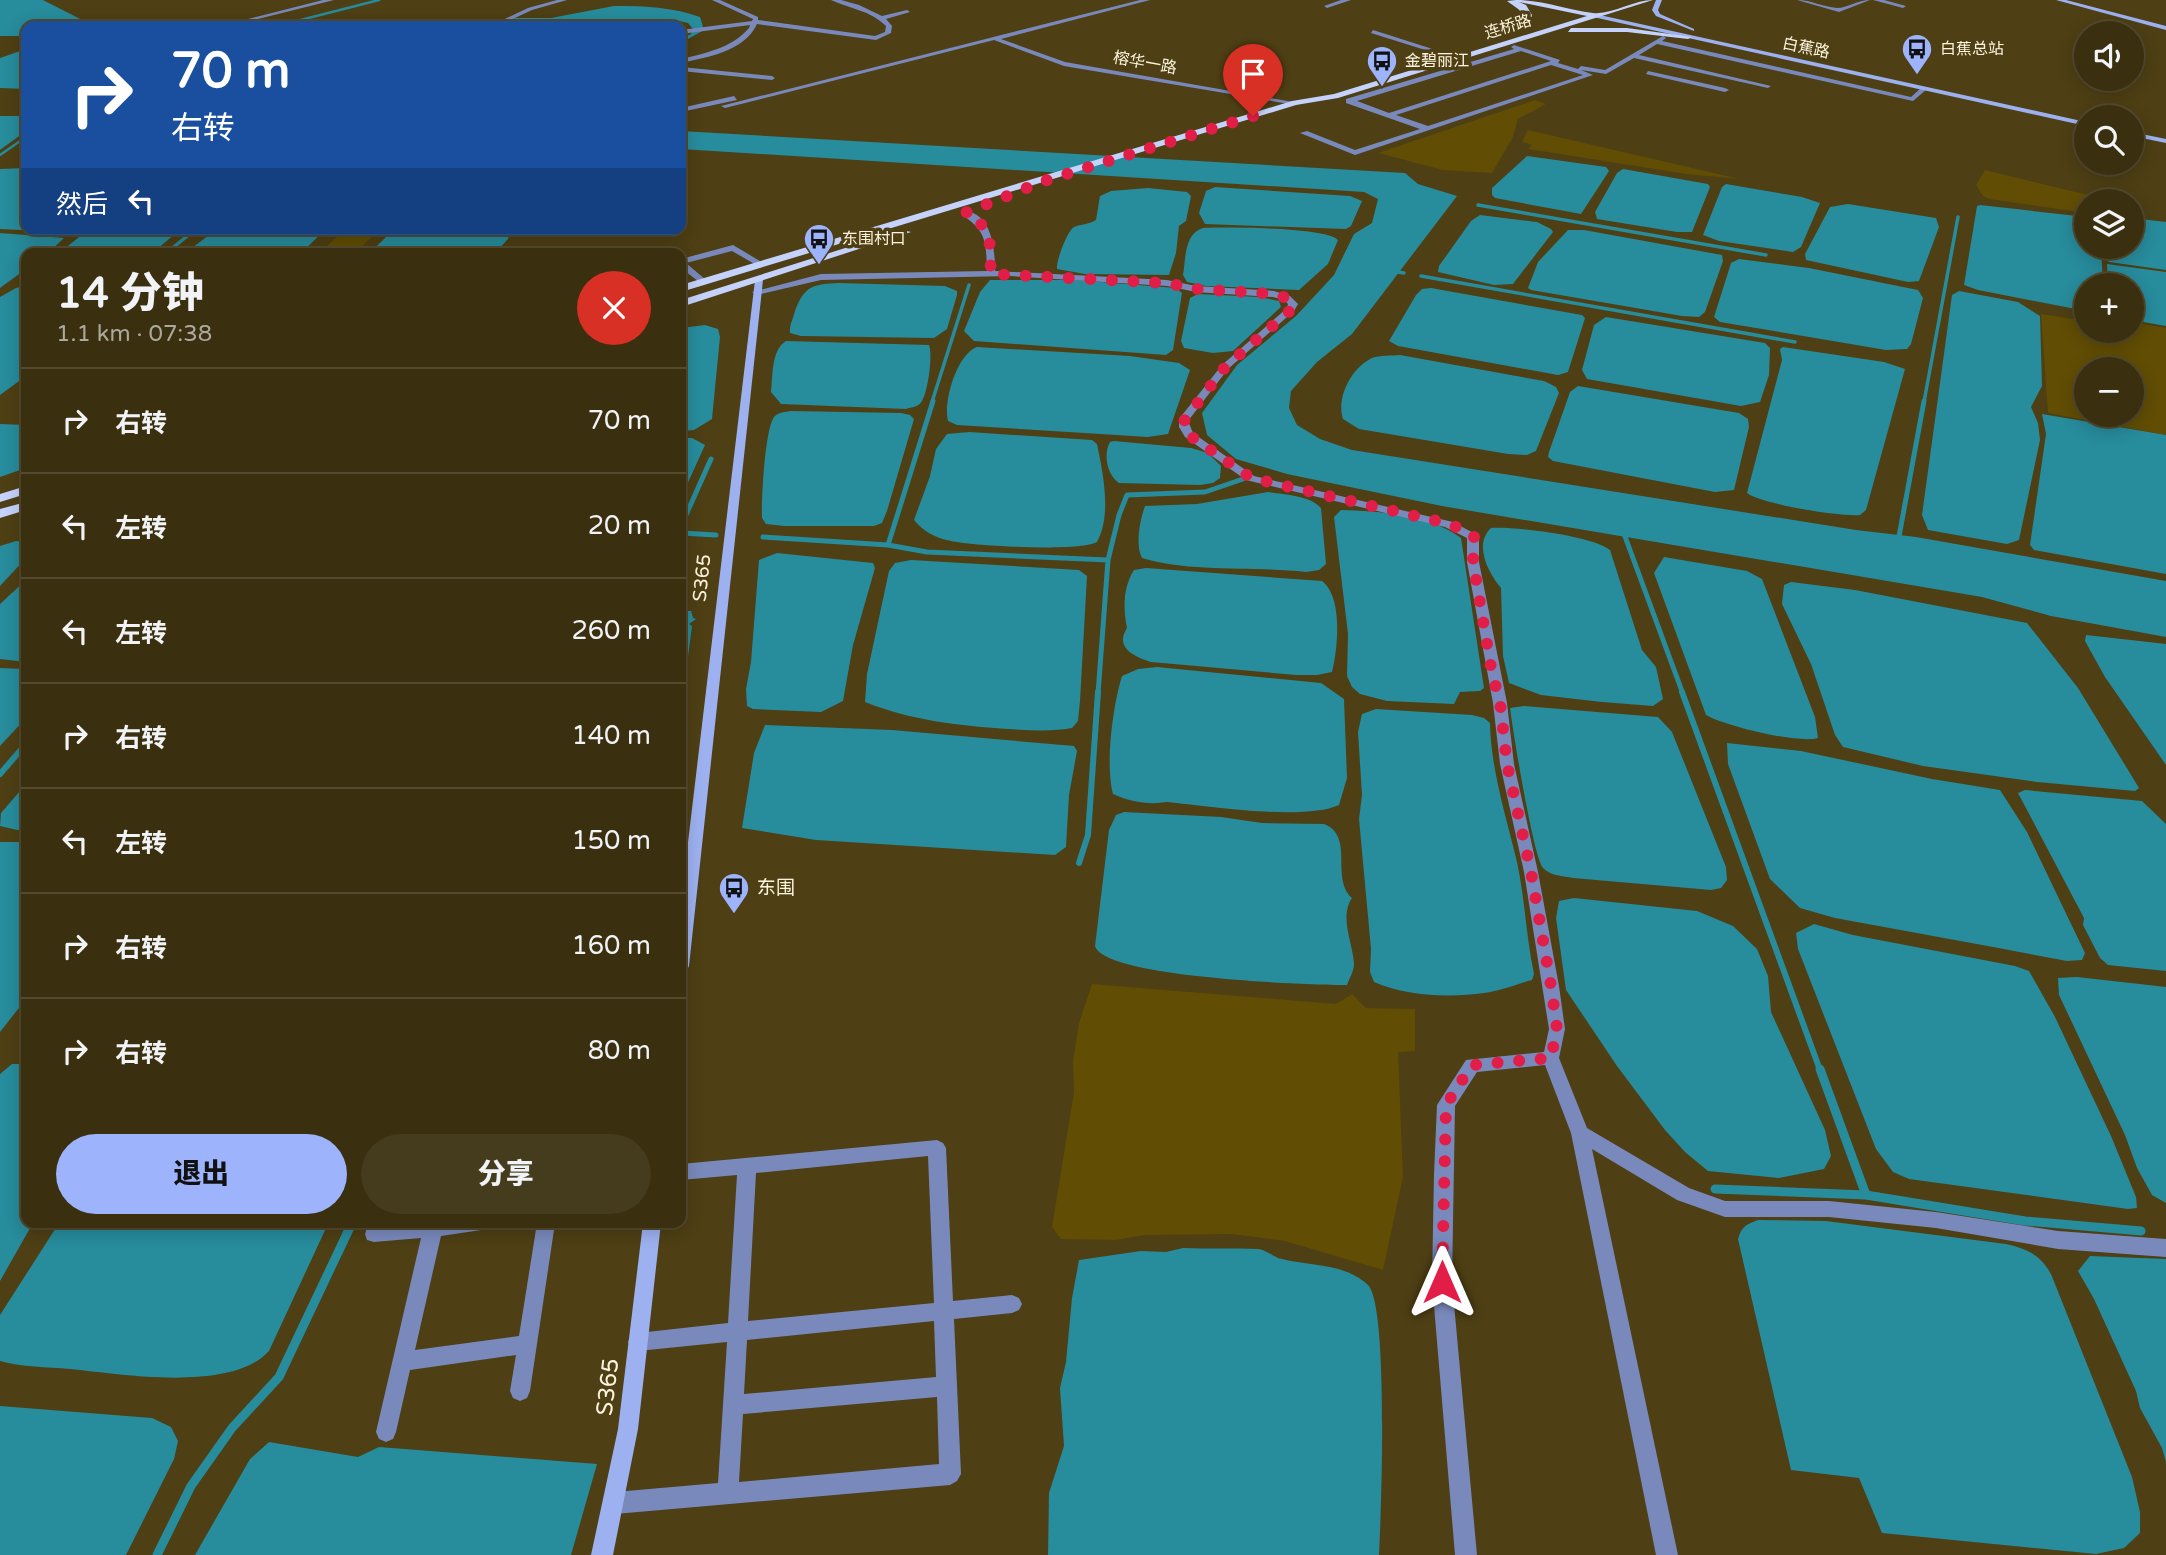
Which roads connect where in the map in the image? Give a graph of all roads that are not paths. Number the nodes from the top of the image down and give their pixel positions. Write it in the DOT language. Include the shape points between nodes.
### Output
graph roads {
  1 [pos="331,0"];
  2 [pos="564,0"];
  3 [pos="715,0"];
  4 [pos="834,0"];
  5 [pos="1147,0"];
  6 [pos="1348,0"];
  7 [pos="1509,0"];
  8 [pos="1520,0"];
  9 [pos="1551,0"];
  10 [pos="1649,0"];
  11 [pos="1659,0"];
  12 [pos="1800,0"];
  13 [pos="1867,0"];
  14 [pos="1877,0"];
  15 [pos="2059,0"];
  16 [pos="1601,4"];
  17 [pos="1327,6"];
  18 [pos="1903,6"];
  19 [pos="1588,8"];
  20 [pos="907,12"];
  21 [pos="1573,12"];
  22 [pos="1609,12"];
  23 [pos="1560,16"];
  24 [pos="1595,16"];
  25 [pos="881,18"];
  26 [pos="244,21"];
  27 [pos="504,21"];
  28 [pos="755,23"];
  29 [pos="1534,24"];
  30 [pos="2166,27"];
  31 [pos="1521,28"];
  32 [pos="686,32"];
  33 [pos="1373,32"];
  34 [pos="1501,34"];
  35 [pos="1692,34"];
  36 [pos="1536,35"];
  37 [pos="993,38"];
  38 [pos="1520,44"];
  39 [pos="1440,53"];
  40 [pos="1634,56"];
  41 [pos="1549,58"];
  42 [pos="686,59"];
  43 [pos="1802,62"];
  44 [pos="1685,68"];
  45 [pos="686,69"];
  46 [pos="1789,71"];
  47 [pos="1648,73"];
  48 [pos="772,78"];
  49 [pos="1669,78"];
  50 [pos="1741,80"];
  51 [pos="1657,86"];
  52 [pos="1768,86"];
  53 [pos="1923,89"];
  54 [pos="765,90"];
  55 [pos="1725,90"];
  56 [pos="1758,93"];
  57 [pos="1335,96"];
  58 [pos="1712,99"];
  59 [pos="1350,101"];
  60 [pos="1295,103"];
  61 [pos="726,106"];
  62 [pos="686,109"];
  63 [pos="1378,111"];
  64 [pos="2074,113"];
  65 [pos="1389,115"];
  66 [pos="2074,121"];
  67 [pos="2144,128"];
  68 [pos="1428,129"];
  69 [pos="1304,133"];
  70 [pos="2166,133"];
  71 [pos="2144,136"];
  72 [pos="2166,141"];
  73 [pos="1044,181"];
  74 [pos="965,213"];
  75 [pos="686,262"];
  76 [pos="761,264"];
  77 [pos="686,267"];
  78 [pos="743,270"];
  79 [pos="991,274"];
  80 [pos="703,282"];
  81 [pos="758,286"];
  82 [pos="686,287"];
  83 [pos="686,303"];
  84 [pos="21,492"];
  85 [pos="0,498"];
  86 [pos="21,508"];
  87 [pos="0,514"];
  88 [pos="686,922"];
  89 [pos="1551,1058"];
  90 [pos="1580,1133"];
  91 [pos="747,1166"];
  92 [pos="686,1172"];
  93 [pos="433,1228"];
  94 [pos="545,1228"];
  95 [pos="651,1228"];
  96 [pos="373,1234"];
  97 [pos="2166,1248"];
  98 [pos="1012,1304"];
  99 [pos="945,1310"];
  100 [pos="737,1332"];
  101 [pos="638,1342"];
  102 [pos="527,1344"];
  103 [pos="402,1361"];
  104 [pos="948,1386"];
  105 [pos="520,1391"];
  106 [pos="733,1405"];
  107 [pos="386,1432"];
  108 [pos="728,1492"];
  109 [pos="615,1503"];
  110 [pos="602,1555"];
  111 [pos="1466,1555"];
  112 [pos="1667,1555"];
  1 -- 26 [label="street"];
  2 -- 27 [label="street"];
  3 -- 28 [label="street" via="746,12 756,18"];
  4 -- 25 [label="street"];
  5 -- 37 [label="street"];
  6 -- 17 [label="street"];
  7 -- 31 [label="main road" via="1528,15"];
  8 -- 21 [label="main road, 白蕉路"];
  9 -- 19 [label="main road"];
  10 -- 22 [label="main road, 连桥路"];
  11 -- 35 [label="main road" via="1658,15"];
  12 -- 13 [label="street" via="1839,10"];
  14 -- 18 [label="street"];
  15 -- 30 [label="main road"];
  16 -- 19 [label="main road, 连桥路"];
  19 -- 21 [label="main road, 连桥路"];
  19 -- 22 [label="main road"];
  20 -- 25 [label="street"];
  21 -- 23 [label="main road, 连桥路"];
  21 -- 24 [label="main road, 白蕉路"];
  22 -- 24 [label="main road, 连桥路"];
  22 -- 35 [label="main road"];
  24 -- 35 [label="main road, 白蕉路"];
  24 -- 36 [label="main road, 连桥路"];
  25 -- 28 [label="street" via="889,26 880,38"];
  28 -- 32 [label="street"];
  28 -- 42 [label="street" via="749,35 737,43"];
  29 -- 31 [label="main road, 连桥路"];
  31 -- 34 [label="main road, 连桥路"];
  33 -- 39 [label="street"];
  34 -- 38 [label="main road"];
  34 -- 39 [label="main road, 连桥路"];
  35 -- 36 [label="main road" via="1607,29"];
  35 -- 43 [label="main road, 白蕉路"];
  35 -- 64 [label="main road"];
  36 -- 38 [label="main road, 连桥路"];
  37 -- 60 [label="street, 榕华一路" via="1063,64"];
  37 -- 61 [label="street"];
  38 -- 41 [label="street"];
  38 -- 57 [label="main road, 连桥路" via="1506,44"];
  38 -- 59 [label="street"];
  39 -- 60 [label="main road, 连桥路" via="1319,90"];
  40 -- 41 [label="street" via="1602,73"];
  40 -- 44 [label="street"];
  40 -- 46 [label="street" via="1660,40"];
  41 -- 63 [label="street"];
  43 -- 46 [label="street"];
  43 -- 53 [label="main road, 白蕉路"];
  44 -- 49 [label="street"];
  44 -- 50 [label="street"];
  45 -- 48 [label="street"];
  46 -- 52 [label="street"];
  46 -- 53 [label="street" via="1913,99"];
  47 -- 49 [label="street"];
  49 -- 51 [label="street"];
  49 -- 55 [label="street"];
  50 -- 52 [label="street"];
  50 -- 55 [label="street"];
  52 -- 56 [label="street"];
  53 -- 66 [label="main road, 白蕉路"];
  54 -- 62 [label="street"];
  55 -- 58 [label="street"];
  57 -- 59 [label="street"];
  57 -- 60 [label="main road, 连桥路"];
  59 -- 63 [label="street"];
  60 -- 73 [label="main road, 连桥路"];
  63 -- 65 [label="street"];
  65 -- 68 [label="street"];
  65 -- 68 [label="street" via="1551,63 1590,75"];
  67 -- 70 [label="main road"];
  68 -- 69 [label="street" via="1355,153"];
  71 -- 72 [label="main road"];
  73 -- 74 [label="main road"];
  73 -- 76 [label="main road"];
  74 -- 79 [label="street" via="986,228"];
  74 -- 81 [label="main road"];
  75 -- 76 [label="street" via="733,248"];
  76 -- 78 [label="main road"];
  77 -- 80 [label="street"];
  78 -- 80 [label="main road"];
  78 -- 81 [label="main road"];
  79 -- 81 [label="street" via="821,277"];
  79 -- 89 [label="street" via="1167,283 1287,298 1293,302 1292,309 1225,367 1184,421 1189,435 1251,478 1450,524 1474,536 1473,562 1509,775 1551,986 1557,1029"];
  80 -- 82 [label="main road"];
  81 -- 83 [label="main road"];
  81 -- 88 [label="main road, S365"];
  84 -- 85 [label="main road"];
  86 -- 87 [label="main road"];
  89 -- 90 [label="street"];
  89 -- 111 [label="street" via="1472,1065 1446,1105 1442,1282"];
  90 -- 97 [label="street" via="1683,1194 1725,1209 1829,1209 2058,1240"];
  90 -- 112 [label="street"];
  91 -- 92 [label="street"];
  91 -- 99 [label="street" via="937,1148"];
  91 -- 100 [label="street"];
  93 -- 96 [label="street"];
  93 -- 103 [label="street"];
  94 -- 102 [label="street"];
  95 -- 101 [label="main road, S365"];
  98 -- 99 [label="street"];
  99 -- 100 [label="street"];
  99 -- 104 [label="street"];
  100 -- 101 [label="street"];
  100 -- 106 [label="street"];
  101 -- 109 [label="main road, S365"];
  102 -- 103 [label="street"];
  102 -- 105 [label="street"];
  103 -- 107 [label="street"];
  104 -- 106 [label="street"];
  104 -- 108 [label="street" via="950,1474"];
  106 -- 108 [label="street"];
  108 -- 109 [label="street"];
  109 -- 110 [label="main road, S365"];
}
